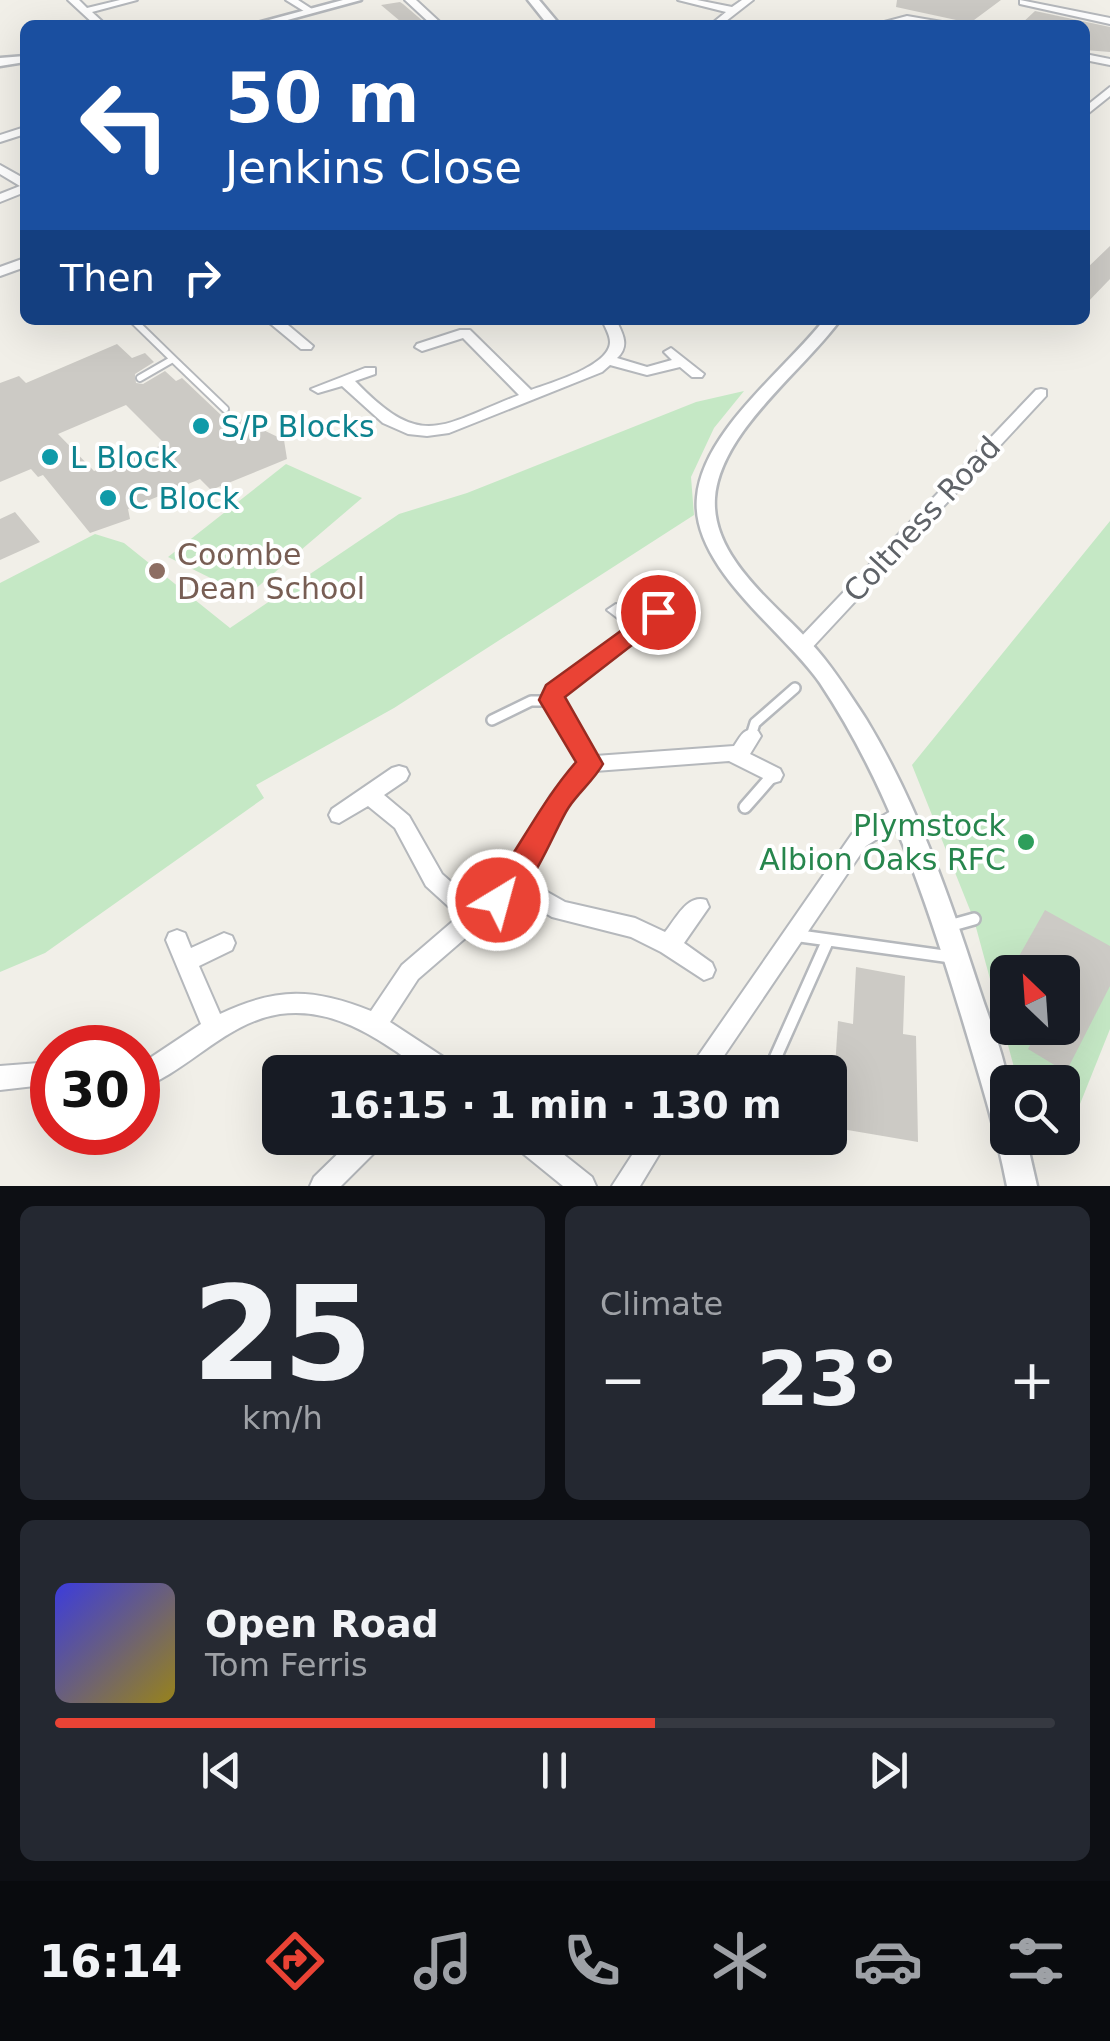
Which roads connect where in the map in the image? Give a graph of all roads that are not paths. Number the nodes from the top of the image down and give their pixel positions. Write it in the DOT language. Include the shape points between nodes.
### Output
graph roads {
  1 [pos="73,0"];
  2 [pos="132,0"];
  3 [pos="291,0"];
  4 [pos="356,0"];
  5 [pos="410,0"];
  6 [pos="533,0"];
  7 [pos="683,0"];
  8 [pos="748,0"];
  9 [pos="1025,1"];
  10 [pos="85,10"];
  11 [pos="731,10"];
  12 [pos="310,11"];
  13 [pos="1010,12"];
  14 [pos="96,20"];
  15 [pos="275,20"];
  16 [pos="432,20"];
  17 [pos="550,20"];
  18 [pos="720,20"];
  19 [pos="1110,21"];
  20 [pos="1110,90"];
  21 [pos="1090,108"];
  22 [pos="138,325"];
  23 [pos="280,325"];
  24 [pos="615,325"];
  25 [pos="827,325"];
  26 [pos="306,346"];
  27 [pos="422,347"];
  28 [pos="174,359"];
  29 [pos="608,360"];
  30 [pos="370,371"];
  31 [pos="697,374"];
  32 [pos="140,378"];
  33 [pos="345,380"];
  34 [pos="318,389"];
  35 [pos="1041,393"];
  36 [pos="530,397"];
  37 [pos="225,409"];
  38 [pos="616,610"];
  39 [pos="658,612"];
  40 [pos="641,626"];
  41 [pos="803,646"];
  42 [pos="796,688"];
  43 [pos="552,700"];
  44 [pos="492,720"];
  45 [pos="751,736"];
  46 [pos="740,755"];
  47 [pos="590,764"];
  48 [pos="399,774"];
  49 [pos="773,775"];
  50 [pos="370,795"];
  51 [pos="745,807"];
  52 [pos="903,812"];
  53 [pos="339,815"];
  54 [pos="513,884"];
  55 [pos="698,908"];
  56 [pos="477,918"];
  57 [pos="974,920"];
  58 [pos="946,926"];
  59 [pos="790,935"];
  60 [pos="828,940"];
  61 [pos="224,943"];
  62 [pos="669,945"];
  63 [pos="956,958"];
  64 [pos="704,970"];
  65 [pos="376,1023"];
  66 [pos="214,1028"];
  67 [pos="420,1055"];
  68 [pos="710,1055"];
  69 [pos="777,1055"];
  70 [pos="160,1067"];
  71 [pos="990,1067"];
  72 [pos="30,1075"];
  73 [pos="0,1078"];
  74 [pos="354,1155"];
  75 [pos="545,1155"];
  76 [pos="646,1155"];
  77 [pos="1016,1155"];
  78 [pos="324,1186"];
  79 [pos="583,1186"];
  80 [pos="625,1186"];
  81 [pos="1022,1186"];
  1 -- 10 [label="street"];
  2 -- 10 [label="street"];
  3 -- 12 [label="street"];
  4 -- 12 [label="street"];
  5 -- 16 [label="street"];
  6 -- 17 [label="street"];
  7 -- 11 [label="street"];
  8 -- 11 [label="street"];
  9 -- 13 [label="street"];
  9 -- 19 [label="street"];
  10 -- 14 [label="street"];
  11 -- 18 [label="street"];
  12 -- 15 [label="street"];
  20 -- 21 [label="street"];
  22 -- 28 [label="lane"];
  23 -- 26 [label="street"];
  24 -- 29 [label="street" via="616,351"];
  25 -- 41 [label="street" via="740,426 706,498 711,534 723,558"];
  27 -- 36 [label="street" via="472,330"];
  28 -- 32 [label="lane"];
  28 -- 37 [label="lane"];
  29 -- 31 [label="street" via="647,371 677,357"];
  29 -- 36 [label="street"];
  30 -- 33 [label="street"];
  33 -- 34 [label="street"];
  33 -- 36 [label="street" via="388,424 426,434"];
  35 -- 41 [label="street, Coltness Road"];
  38 -- 40 [label="street"];
  39 -- 40 [label="street"];
  40 -- 43 [label="street" via="562,683"];
  41 -- 52 [label="street" via="860,728"];
  42 -- 45 [label="lane" via="755,723"];
  43 -- 44 [label="lane" via="532,701"];
  43 -- 47 [label="street"];
  45 -- 46 [label="street"];
  46 -- 47 [label="street"];
  46 -- 49 [label="street"];
  47 -- 54 [label="street" via="558,801"];
  48 -- 50 [label="street"];
  49 -- 51 [label="lane"];
  50 -- 53 [label="street"];
  50 -- 56 [label="street" via="402,822 434,880"];
  52 -- 58 [label="street"];
  52 -- 59 [label="street" via="859,840"];
  54 -- 56 [label="street"];
  54 -- 62 [label="street" via="560,910 635,928"];
  55 -- 62 [label="street"];
  56 -- 65 [label="street" via="410,972"];
  57 -- 58 [label="lane"];
  58 -- 63 [label="street"];
  59 -- 60 [label="lane"];
  59 -- 68 [label="street"];
  60 -- 63 [label="lane"];
  60 -- 69 [label="lane"];
  61 -- 66 [label="street" via="182,950"];
  62 -- 64 [label="street"];
  63 -- 71 [label="street"];
  65 -- 66 [label="street" via="317,1003 245,1014"];
  65 -- 67 [label="street"];
  66 -- 70 [label="street"];
  72 -- 73 [label="street"];
  74 -- 78 [label="street"];
  75 -- 79 [label="street"];
  76 -- 80 [label="street"];
  77 -- 81 [label="street"];
}
